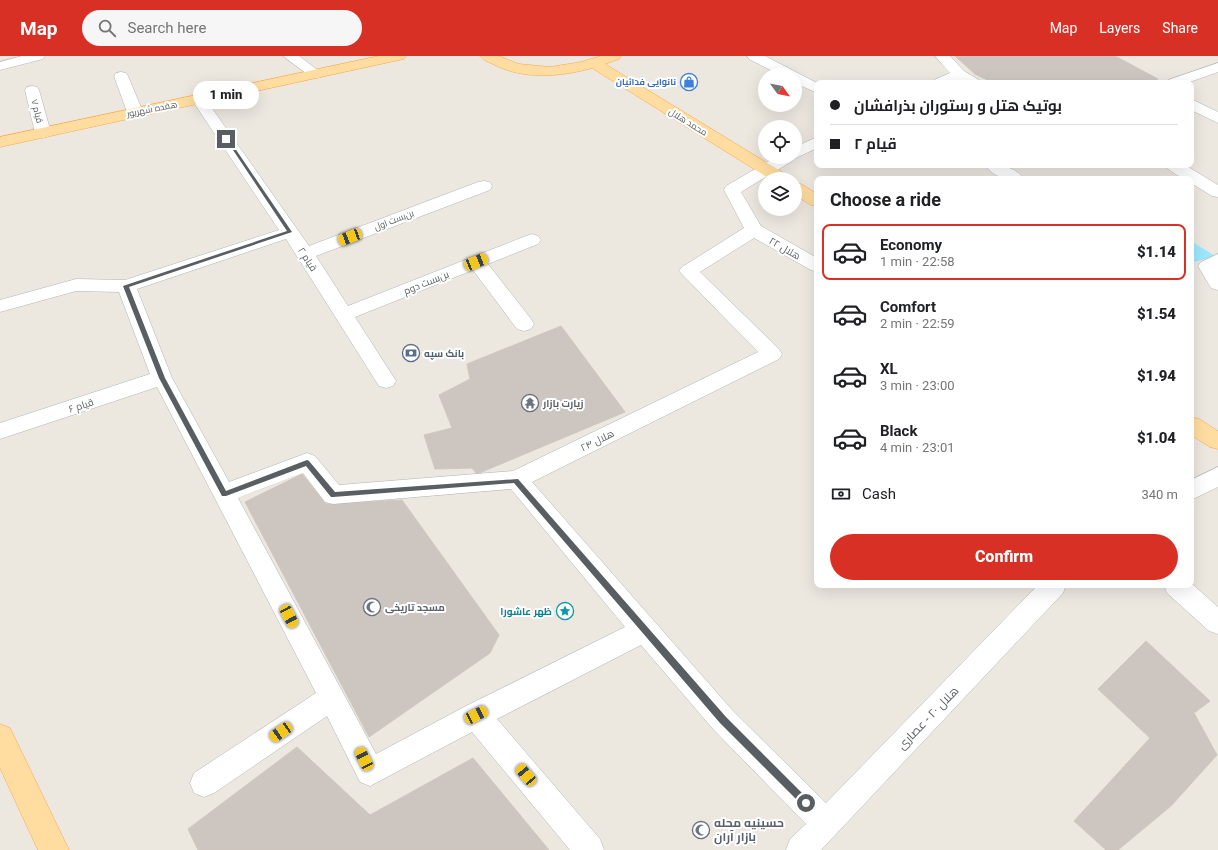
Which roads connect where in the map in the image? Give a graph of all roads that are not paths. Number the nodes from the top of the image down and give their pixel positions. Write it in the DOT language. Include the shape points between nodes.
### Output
graph roads {
  1 [pos="38,56"];
  2 [pos="290,56"];
  3 [pos="399,56"];
  4 [pos="487,56"];
  5 [pos="614,56"];
  6 [pos="754,56"];
  7 [pos="942,56"];
  8 [pos="6,62"];
  9 [pos="595,64"];
  10 [pos="1218,67"];
  11 [pos="777,68"];
  12 [pos="316,74"];
  13 [pos="959,74"];
  14 [pos="121,76"];
  15 [pos="946,80"];
  16 [pos="969,80"];
  17 [pos="1181,80"];
  18 [pos="802,81"];
  19 [pos="814,87"];
  20 [pos="32,90"];
  21 [pos="199,100"];
  22 [pos="1194,106"];
  23 [pos="135,112"];
  24 [pos="1218,118"];
  25 [pos="43,133"];
  26 [pos="0,142"];
  27 [pos="814,144"];
  28 [pos="802,150"];
  29 [pos="782,164"];
  30 [pos="998,168"];
  31 [pos="1178,168"];
  32 [pos="770,172"];
  33 [pos="775,172"];
  34 [pos="1011,176"];
  35 [pos="1191,176"];
  36 [pos="1194,178"];
  37 [pos="758,180"];
  38 [pos="484,186"];
  39 [pos="802,192"];
  40 [pos="1218,192"];
  41 [pos="814,199"];
  42 [pos="754,230"];
  43 [pos="290,232"];
  44 [pos="532,240"];
  45 [pos="305,254"];
  46 [pos="1218,260"];
  47 [pos="476,262"];
  48 [pos="814,264"];
  49 [pos="1218,284"];
  50 [pos="126,286"];
  51 [pos="0,306"];
  52 [pos="343,314"];
  53 [pos="524,324"];
  54 [pos="162,378"];
  55 [pos="386,381"];
  56 [pos="1194,427"];
  57 [pos="0,431"];
  58 [pos="1218,441"];
  59 [pos="1218,476"];
  60 [pos="516,480"];
  61 [pos="1194,489"];
  62 [pos="224,494"];
  63 [pos="1051,588"];
  64 [pos="1179,588"];
  65 [pos="1218,623"];
  66 [pos="644,630"];
  67 [pos="332,697"];
  68 [pos="476,715"];
  69 [pos="0,738"];
  70 [pos="204,783"];
  71 [pos="826,823"];
  72 [pos="51,849"];
  73 [pos="588,850"];
  74 [pos="801,850"];
  1 -- 8 [label="street"];
  2 -- 12 [label="street"];
  3 -- 12 [label="main road, هفده شهریور"];
  4 -- 9 [label="main road" via="517,68 543,71 570,70"];
  5 -- 9 [label="main road"];
  6 -- 11 [label="street"];
  7 -- 13 [label="street"];
  9 -- 32 [label="main road, محمد هلال"];
  10 -- 17 [label="street"];
  12 -- 21 [label="main road, هفده شهریور"];
  13 -- 15 [label="street"];
  13 -- 16 [label="street"];
  14 -- 23 [label="street"];
  18 -- 19 [label="street"];
  20 -- 25 [label="street, قیام ۷"];
  21 -- 23 [label="main road, هفده شهریور"];
  21 -- 43 [label="street, قیام ۲"];
  22 -- 24 [label="street"];
  23 -- 25 [label="main road, هفده شهریور"];
  25 -- 26 [label="main road, هفده شهریور"];
  27 -- 28 [label="street"];
  29 -- 33 [label="street"];
  30 -- 34 [label="street"];
  31 -- 35 [label="street"];
  36 -- 40 [label="street"];
  37 -- 42 [label="street" via="732,190"];
  38 -- 45 [label="street, بن‌بست اول"];
  39 -- 41 [label="main road"];
  42 -- 48 [label="street, هلال ۲۲"];
  42 -- 60 [label="street, هلال ۲۴" via="688,272 772,354"];
  43 -- 45 [label="street, قیام ۲"];
  43 -- 50 [label="street"];
  44 -- 47 [label="street, بن‌بست دوم"];
  45 -- 52 [label="street, قیام ۲"];
  46 -- 49 [label="street" via="1207,266"];
  47 -- 52 [label="street, بن‌بست دوم"];
  47 -- 53 [label="street"];
  50 -- 51 [label="street" via="76,285"];
  50 -- 54 [label="street"];
  52 -- 55 [label="street, قیام ۲"];
  54 -- 57 [label="street, قیام ۶"];
  54 -- 62 [label="street"];
  56 -- 58 [label="main road"];
  59 -- 61 [label="street"];
  60 -- 62 [label="street" via="333,495 307,462"];
  60 -- 66 [label="street"];
  62 -- 67 [label="street"];
  63 -- 71 [label="street, هلال ۲۰ - عصاری"];
  64 -- 65 [label="street"];
  66 -- 68 [label="street"];
  66 -- 71 [label="street" via="723,720"];
  67 -- 68 [label="street" via="370,772"];
  67 -- 70 [label="street"];
  68 -- 73 [label="street"];
  69 -- 72 [label="main road"];
  71 -- 74 [label="street, هلال ۲۰ - عصاری"];
}
